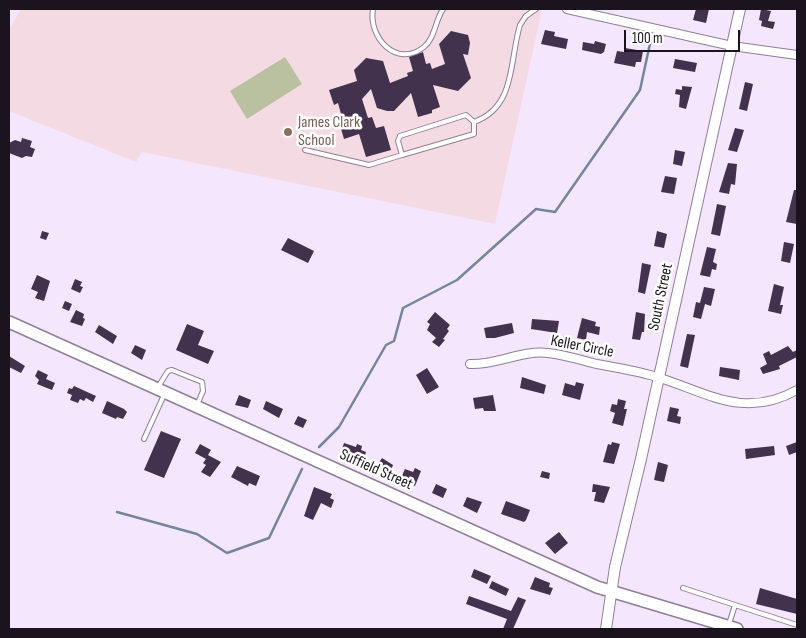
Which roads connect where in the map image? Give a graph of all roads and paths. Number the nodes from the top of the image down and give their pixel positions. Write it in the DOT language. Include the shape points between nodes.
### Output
graph roads {
  1 [pos="373,9"];
  2 [pos="443,9"];
  3 [pos="536,9"];
  4 [pos="567,9"];
  5 [pos="740,9"];
  6 [pos="732,46"];
  7 [pos="797,55"];
  8 [pos="474,122"];
  9 [pos="305,150"];
  10 [pos="402,155"];
  11 [pos="9,322"];
  12 [pos="470,364"];
  13 [pos="659,378"];
  14 [pos="797,390"];
  15 [pos="161,391"];
  16 [pos="196,407"];
  17 [pos="144,439"];
  18 [pos="683,588"];
  19 [pos="611,592"];
  20 [pos="735,605"];
  21 [pos="797,625"];
  22 [pos="732,628"];
  23 [pos="606,629"];
  1 -- 2 [label="lane" via="372,27 378,40 388,49 405,53 417,51 427,43"];
  3 -- 8 [label="lane" via="520,25 502,101 492,114"];
  4 -- 6 [label="street"];
  5 -- 6 [label="street, South Street"];
  6 -- 7 [label="street"];
  6 -- 13 [label="street, South Street"];
  8 -- 10 [label="lane" via="474,134"];
  8 -- 10 [label="lane" via="466,115 400,136 398,141"];
  9 -- 10 [label="lane" via="369,165"];
  11 -- 15 [label="main road, Suffield Street"];
  12 -- 13 [label="street, Keller Circle" via="487,364 520,354 548,353"];
  13 -- 14 [label="street, Keller Circle" via="715,399 741,404 767,402"];
  13 -- 19 [label="street, South Street"];
  15 -- 16 [label="main road, Suffield Street"];
  15 -- 16 [label="lane" via="168,371 172,370 202,382 203,391"];
  15 -- 17 [label="lane"];
  16 -- 19 [label="main road, Suffield Street"];
  18 -- 20 [label="lane"];
  19 -- 22 [label="main road, Suffield Street"];
  19 -- 23 [label="street, South Street"];
  20 -- 21 [label="lane"];
  20 -- 22 [label="lane"];
}
